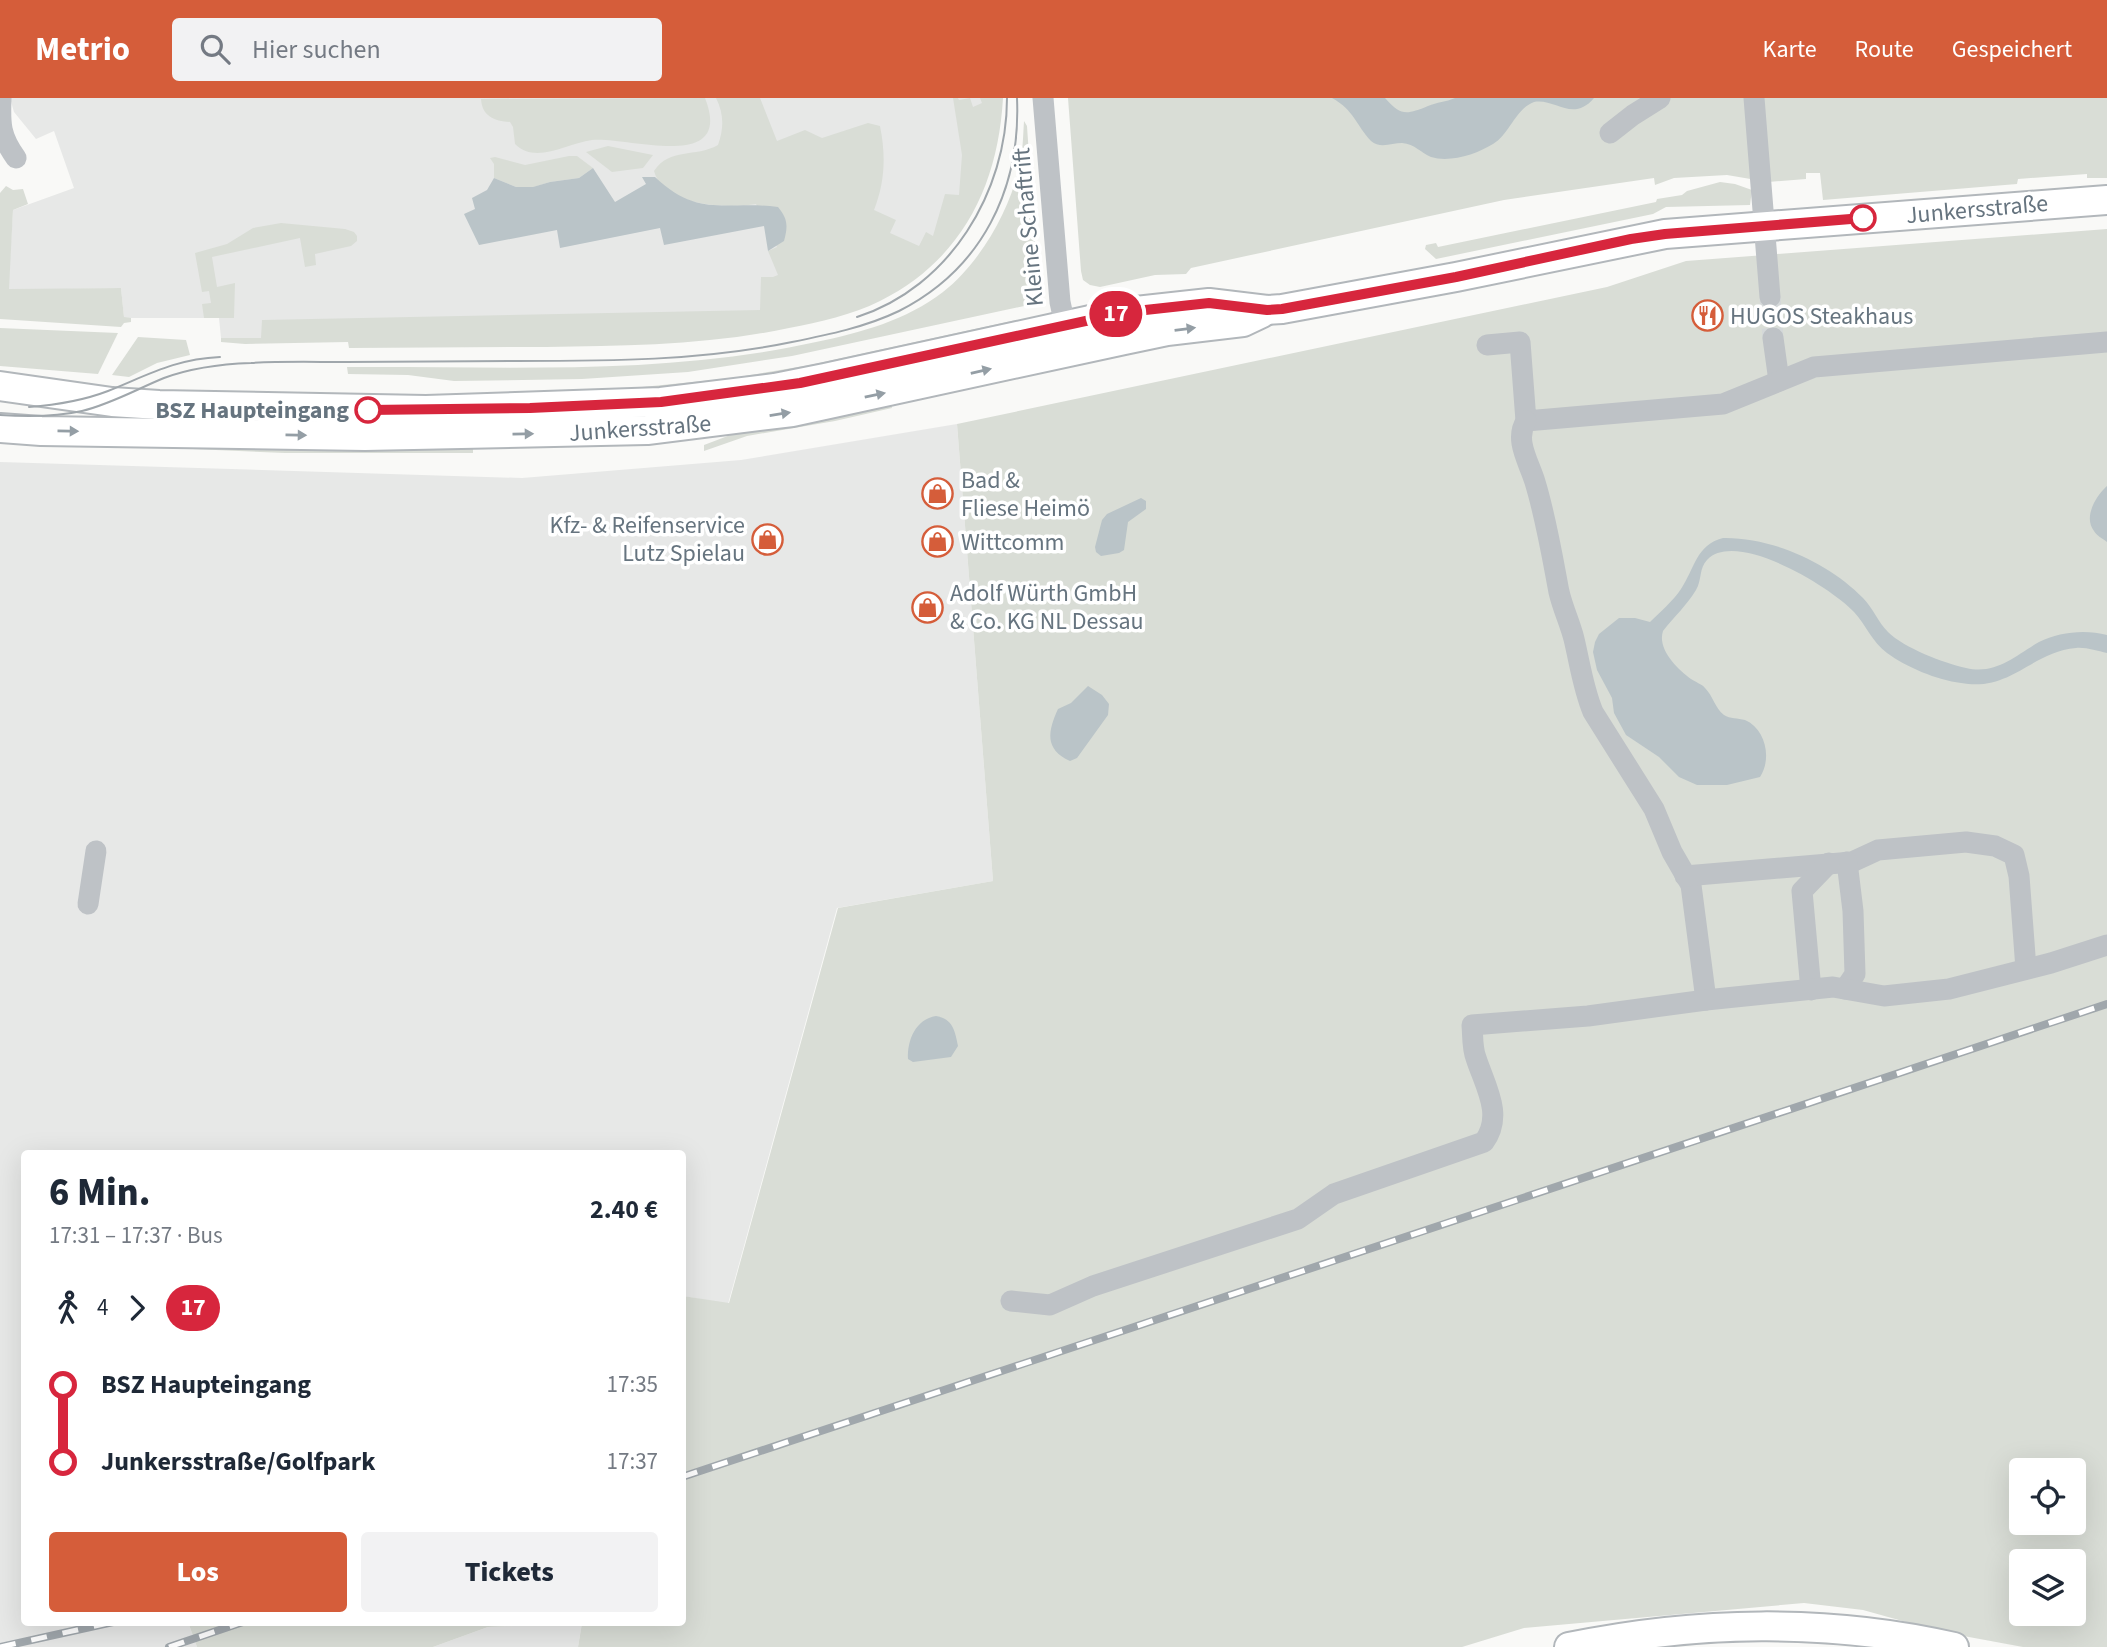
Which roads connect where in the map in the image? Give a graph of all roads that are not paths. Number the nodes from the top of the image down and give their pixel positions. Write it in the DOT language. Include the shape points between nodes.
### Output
graph roads {
  1 [pos="1,98"];
  2 [pos="1043,98"];
  3 [pos="1660,98"];
  4 [pos="1754,98"];
  5 [pos="1610,134"];
  6 [pos="16,158"];
  7 [pos="2107,200"];
  8 [pos="1764,226"];
  9 [pos="1770,297"];
  10 [pos="1067,338"];
  11 [pos="1773,338"];
  12 [pos="2107,342"];
  13 [pos="1487,345"];
  14 [pos="1779,381"];
  15 [pos="0,386"];
  16 [pos="1526,421"];
  17 [pos="0,428"];
  18 [pos="96,851"];
  19 [pos="1838,863"];
  20 [pos="1685,876"];
  21 [pos="88,904"];
  22 [pos="2107,945"];
  23 [pos="2026,970"];
  24 [pos="1811,989"];
  25 [pos="1845,989"];
  26 [pos="1706,1000"];
  27 [pos="1011,1301"];
  28 [pos="1656,1640"];
  29 [pos="1569,1647"];
  30 [pos="1954,1647"];
  1 -- 6 [label="street" via="1,130"];
  2 -- 10 [label="street, Kleine Schaftrift"];
  3 -- 5 [label="street"];
  4 -- 8 [label="street"];
  7 -- 8 [label="main road, Junkersstraße"];
  8 -- 9 [label="street"];
  8 -- 10 [label="main road, Junkersstraße" via="1631,239 1456,277 1267,310 1195,304 1127,312"];
  10 -- 15 [label="main road, Junkersstraße" via="775,388 622,405 236,408 112,402"];
  17 -- 10 [label="main road, Junkersstraße, one-way" via="365,436 647,430 792,412"];
  11 -- 14 [label="street"];
  12 -- 14 [label="street" via="1814,367"];
  13 -- 16 [label="street" via="1520,342"];
  14 -- 16 [label="street" via="1723,404"];
  16 -- 20 [label="street" via="1520,443 1539,497 1586,695 1654,809"];
  18 -- 21 [label="street"];
  19 -- 20 [label="street"];
  19 -- 23 [label="street" via="1878,850 1965,842 1995,846 2014,855"];
  19 -- 24 [label="street" via="1802,891"];
  19 -- 25 [label="street" via="1853,911 1855,974"];
  20 -- 26 [label="street" via="1691,885"];
  22 -- 23 [label="street"];
  23 -- 25 [label="street" via="1949,989 1884,996"];
  24 -- 25 [label="street"];
  24 -- 26 [label="street"];
  26 -- 27 [label="street" via="1472,1025 1474,1055 1493,1102 1492,1131 1484,1142 1334,1194 1298,1219 1105,1282 1050,1305"];
  28 -- 29 [label="main road"];
  28 -- 30 [label="main road" via="1707,1628 1806,1627"];
}
